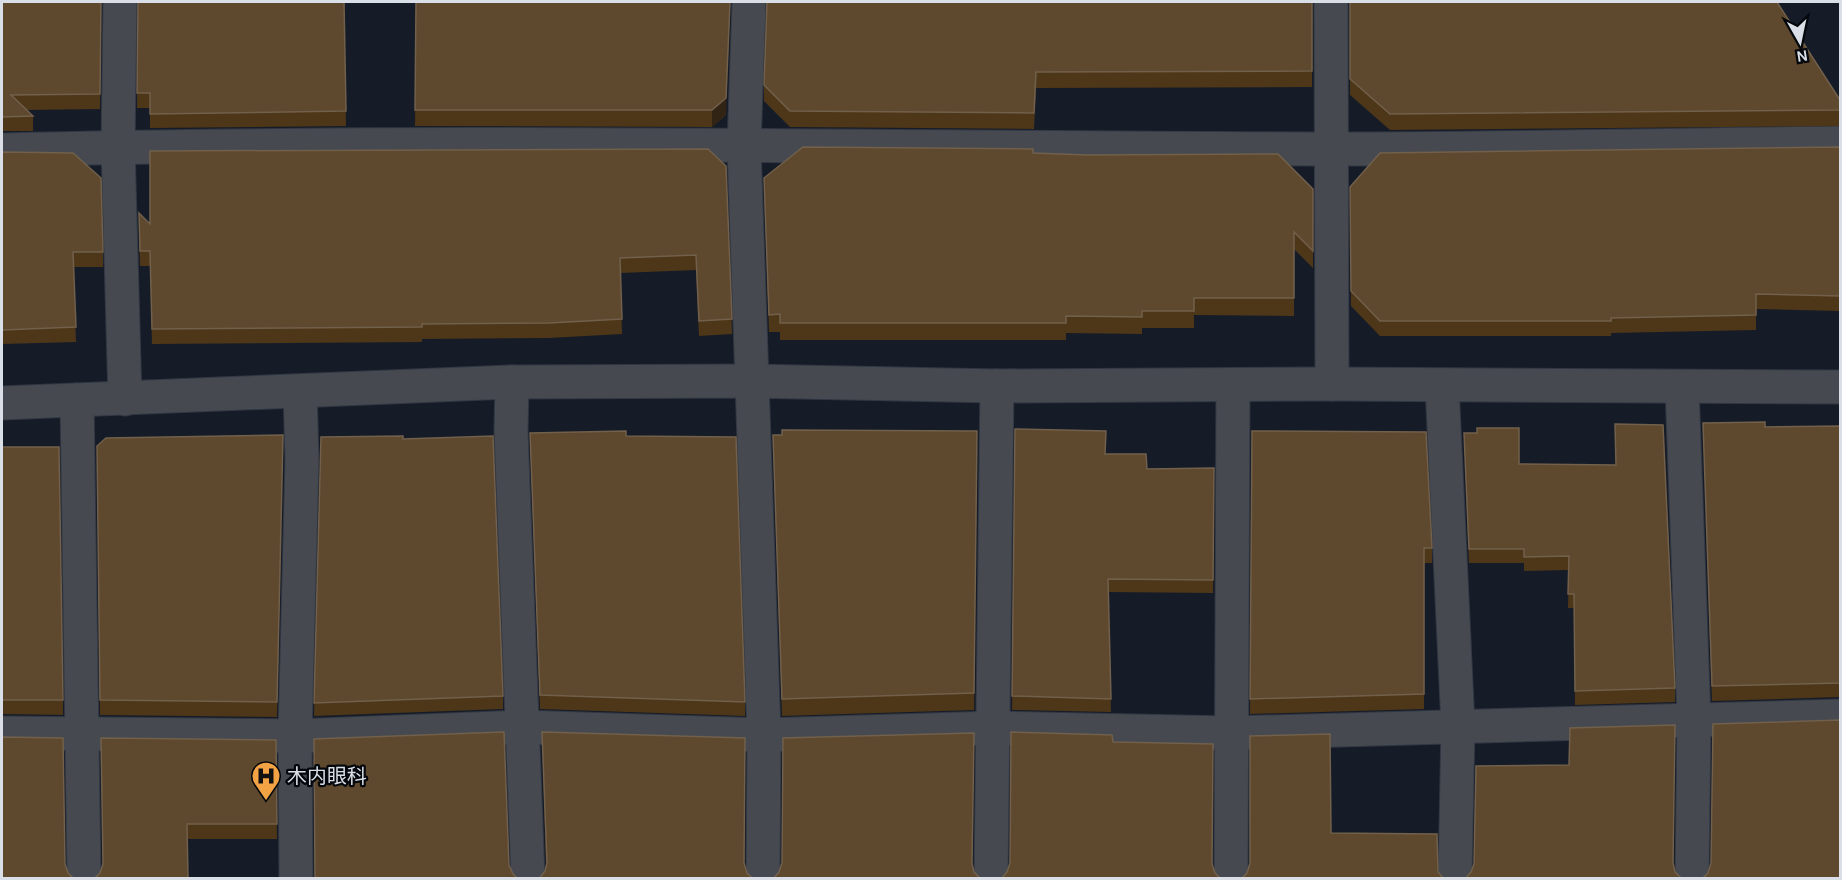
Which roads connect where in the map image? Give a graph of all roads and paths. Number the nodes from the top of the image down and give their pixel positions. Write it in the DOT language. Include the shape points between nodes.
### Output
graph roads {
  1 [pos="120,2"];
  2 [pos="749,2"];
  3 [pos="1331,2"];
  4 [pos="1840,143"];
  5 [pos="744,146"];
  6 [pos="118,147"];
  7 [pos="1329,149"];
  8 [pos="2,150"];
  9 [pos="751,381"];
  10 [pos="512,382"];
  11 [pos="1332,384"];
  12 [pos="1442,385"];
  13 [pos="997,386"];
  14 [pos="1233,386"];
  15 [pos="1682,387"];
  16 [pos="1840,387"];
  17 [pos="300,391"];
  18 [pos="125,399"];
  19 [pos="77,400"];
  20 [pos="2,403"];
  21 [pos="1840,716"];
  22 [pos="1694,720"];
  23 [pos="1458,726"];
  24 [pos="522,728"];
  25 [pos="993,728"];
  26 [pos="2,733"];
  27 [pos="1230,733"];
  28 [pos="82,734"];
  29 [pos="764,735"];
  30 [pos="295,736"];
  31 [pos="84,879"];
  32 [pos="296,879"];
  33 [pos="528,879"];
  34 [pos="763,879"];
  35 [pos="992,879"];
  36 [pos="1231,879"];
  37 [pos="1455,879"];
  38 [pos="1692,879"];
  1 -- 6 [label="street"];
  2 -- 5 [label="street"];
  3 -- 7 [label="street"];
  4 -- 7 [label="street"];
  5 -- 6 [label="street"];
  5 -- 7 [label="street"];
  5 -- 9 [label="street"];
  6 -- 8 [label="street"];
  6 -- 18 [label="street"];
  7 -- 11 [label="street"];
  9 -- 10 [label="street"];
  9 -- 13 [label="street"];
  9 -- 29 [label="street"];
  10 -- 17 [label="street"];
  10 -- 24 [label="street"];
  11 -- 12 [label="street"];
  11 -- 14 [label="street"];
  12 -- 15 [label="street"];
  12 -- 23 [label="street"];
  13 -- 14 [label="street"];
  13 -- 25 [label="street"];
  14 -- 27 [label="street"];
  15 -- 16 [label="street"];
  15 -- 22 [label="street"];
  17 -- 18 [label="street"];
  17 -- 30 [label="street"];
  18 -- 19 [label="street"];
  19 -- 20 [label="street"];
  19 -- 28 [label="street"];
  21 -- 22 [label="street"];
  22 -- 23 [label="street"];
  22 -- 38 [label="street"];
  23 -- 27 [label="street"];
  23 -- 37 [label="street"];
  24 -- 29 [label="street"];
  24 -- 30 [label="street"];
  24 -- 33 [label="street"];
  25 -- 27 [label="street"];
  25 -- 29 [label="street"];
  25 -- 35 [label="street"];
  26 -- 28 [label="street"];
  27 -- 36 [label="street"];
  28 -- 30 [label="street"];
  28 -- 31 [label="street"];
  29 -- 34 [label="street"];
  30 -- 32 [label="street"];
}
